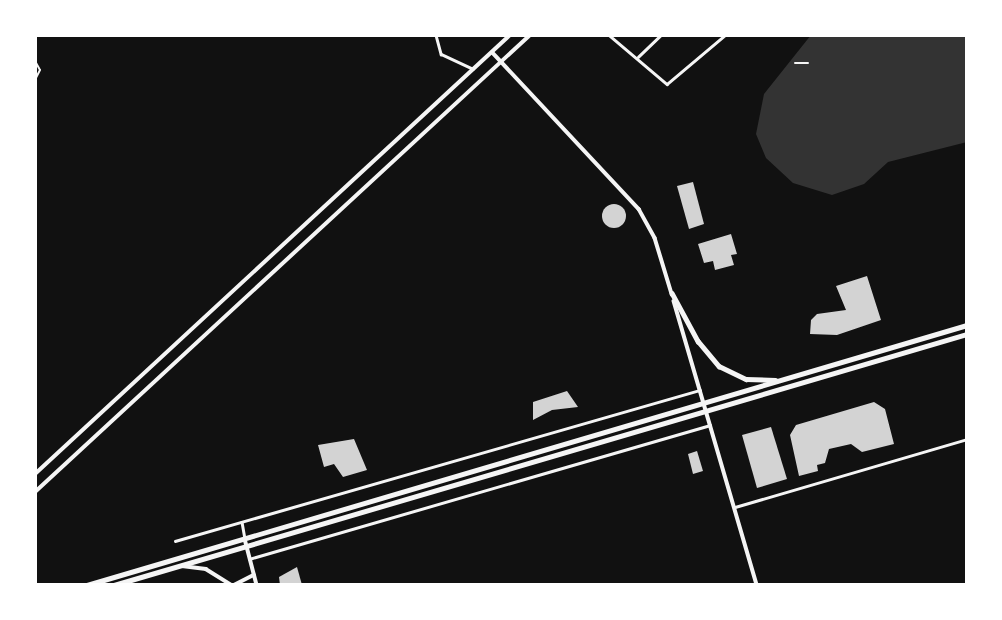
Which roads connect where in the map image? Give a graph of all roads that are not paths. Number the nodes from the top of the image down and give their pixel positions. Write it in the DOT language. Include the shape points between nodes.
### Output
graph roads {
  1 [pos="436,35"];
  2 [pos="510,35"];
  3 [pos="530,35"];
  4 [pos="609,35"];
  5 [pos="661,35"];
  6 [pos="725,35"];
  7 [pos="655,37"];
  8 [pos="493,52"];
  9 [pos="637,58"];
  10 [pos="502,62"];
  11 [pos="476,69"];
  12 [pos="672,293"];
  13 [pos="967,325"];
  14 [pos="967,334"];
  15 [pos="782,380"];
  16 [pos="699,390"];
  17 [pos="704,403"];
  18 [pos="706,412"];
  19 [pos="710,425"];
  20 [pos="967,439"];
  21 [pos="35,474"];
  22 [pos="35,492"];
  23 [pos="734,507"];
  24 [pos="242,522"];
  25 [pos="244,539"];
  26 [pos="175,541"];
  27 [pos="246,547"];
  28 [pos="249,559"];
  29 [pos="177,566"];
  30 [pos="254,575"];
  31 [pos="87,585"];
  32 [pos="114,585"];
  33 [pos="233,585"];
  34 [pos="257,585"];
  35 [pos="757,585"];
  1 -- 11 [label="street" via="437,49 445,57"];
  2 -- 8 [label="main road"];
  3 -- 10 [label="main road"];
  4 -- 9 [label="street"];
  5 -- 7 [label="street"];
  6 -- 9 [label="street" via="667,84"];
  7 -- 9 [label="street"];
  8 -- 10 [label="main road"];
  8 -- 11 [label="main road"];
  10 -- 12 [label="main road" via="639,209 655,238"];
  10 -- 22 [label="main road"];
  11 -- 21 [label="main road"];
  12 -- 15 [label="main road" via="698,341 719,366 747,379"];
  12 -- 16 [label="main road"];
  13 -- 15 [label="main road"];
  14 -- 18 [label="main road"];
  15 -- 17 [label="main road"];
  16 -- 17 [label="main road"];
  16 -- 24 [label="street"];
  17 -- 18 [label="main road"];
  17 -- 25 [label="main road"];
  18 -- 19 [label="main road"];
  18 -- 27 [label="main road"];
  19 -- 23 [label="main road"];
  19 -- 28 [label="street"];
  20 -- 23 [label="street"];
  23 -- 35 [label="main road"];
  24 -- 25 [label="street"];
  24 -- 26 [label="street"];
  25 -- 27 [label="main road"];
  25 -- 31 [label="main road"];
  27 -- 28 [label="main road"];
  27 -- 29 [label="main road"];
  28 -- 30 [label="main road"];
  29 -- 32 [label="main road"];
  29 -- 33 [label="main road" via="206,569"];
  30 -- 33 [label="main road"];
  30 -- 34 [label="main road"];
}
